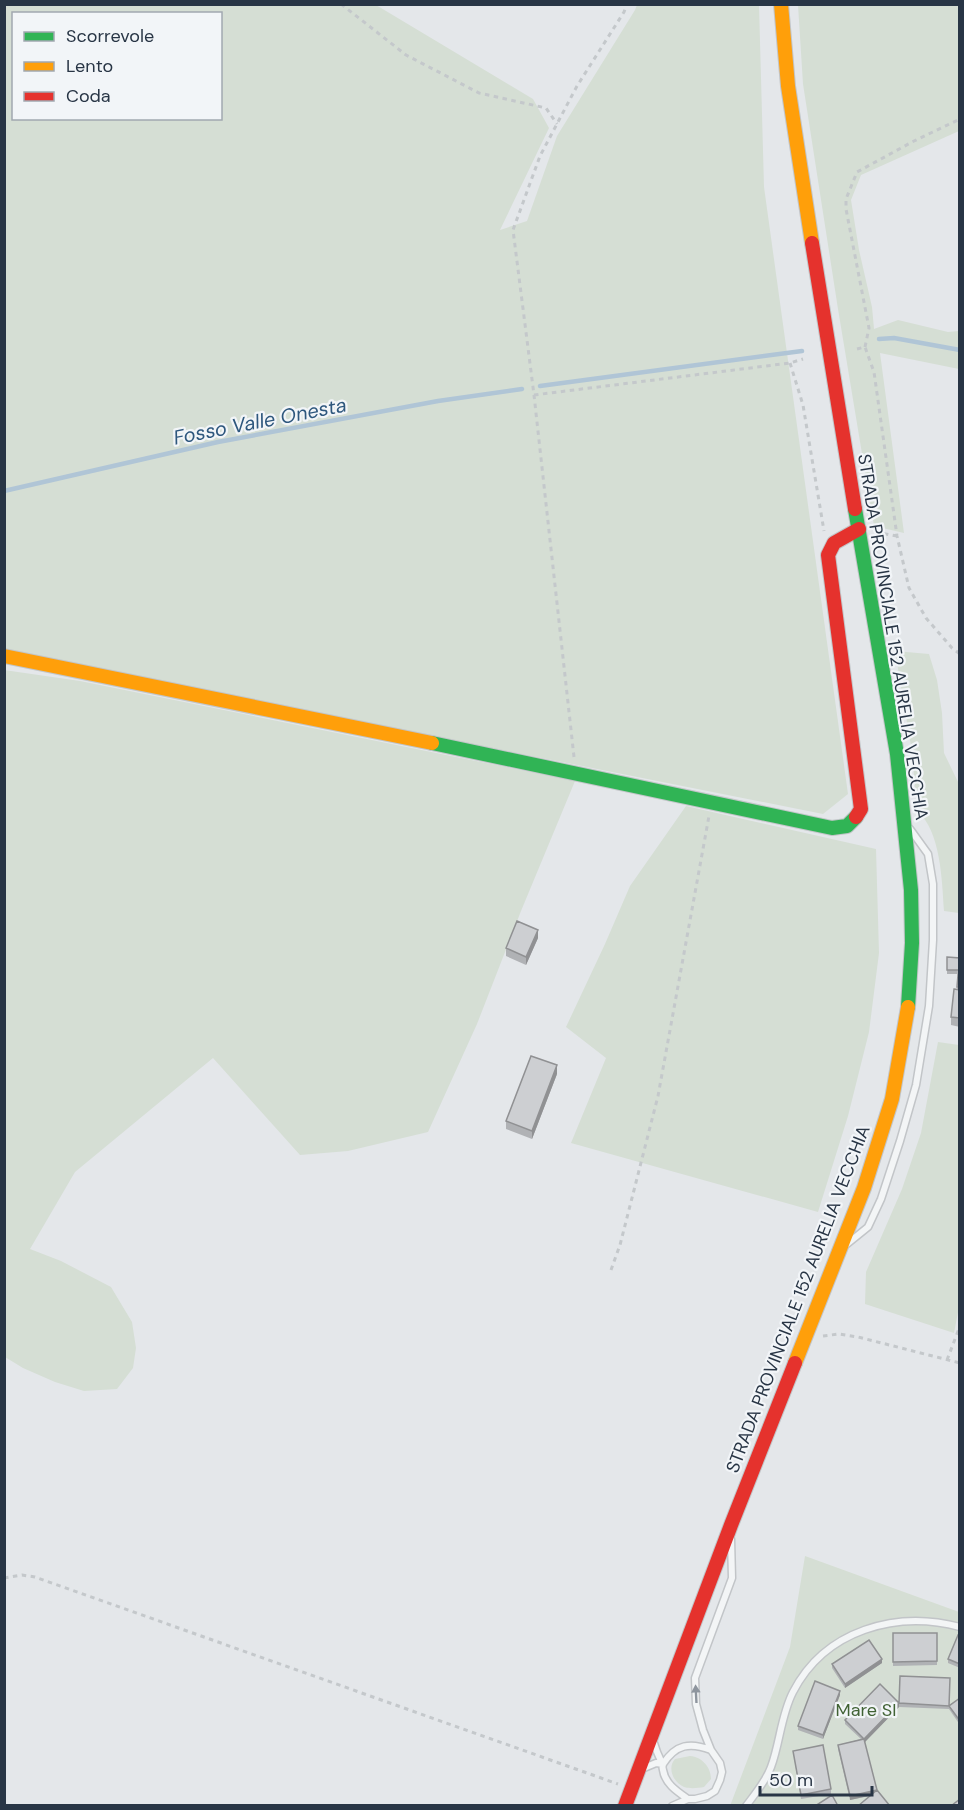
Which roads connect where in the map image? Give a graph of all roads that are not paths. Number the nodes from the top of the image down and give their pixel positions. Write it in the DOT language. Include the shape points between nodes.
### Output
graph roads {
  1 [pos="781,4"];
  2 [pos="859,529"];
  3 [pos="4,656"];
  4 [pos="903,819"];
  5 [pos="840,1250"];
  6 [pos="731,1525"];
  7 [pos="960,1627"];
  8 [pos="653,1733"];
  9 [pos="711,1750"];
  10 [pos="663,1764"];
  11 [pos="640,1770"];
  12 [pos="688,1799"];
  13 [pos="703,1802"];
  14 [pos="625,1806"];
  15 [pos="672,1806"];
  16 [pos="746,1806"];
  1 -- 2 [label="main road, STRADA PROVINCIALE 152 AURELIA VECCHIA" via="789,97"];
  2 -- 3 [label="main road" via="834,543 828,555 861,809 854,823 843,828"];
  2 -- 4 [label="main road, STRADA PROVINCIALE 152 AURELIA VECCHIA" via="897,754"];
  4 -- 5 [label="main road, STRADA PROVINCIALE 152 AURELIA VECCHIA" via="911,890 910,997 892,1099"];
  4 -- 5 [label="lane" via="928,854 933,884 929,1006 916,1085 881,1198 868,1227"];
  5 -- 6 [label="main road, STRADA PROVINCIALE 152 AURELIA VECCHIA"];
  6 -- 8 [label="main road, STRADA PROVINCIALE 152 AURELIA VECCHIA"];
  9 -- 6 [label="lane, one-way" via="696,1704 695,1678 732,1578"];
  7 -- 16 [label="lane" via="911,1620 885,1623 829,1648 809,1667 792,1692 771,1767"];
  8 -- 10 [label="lane"];
  8 -- 11 [label="main road, STRADA PROVINCIALE 152 AURELIA VECCHIA"];
  9 -- 10 [label="lane" via="682,1747"];
  9 -- 13 [label="lane" via="722,1772 715,1791"];
  10 -- 11 [label="lane" via="651,1764"];
  10 -- 12 [label="lane" via="667,1781"];
  11 -- 14 [label="main road, STRADA PROVINCIALE 152 AURELIA VECCHIA"];
  12 -- 13 [label="lane"];
  12 -- 15 [label="lane"];
}
